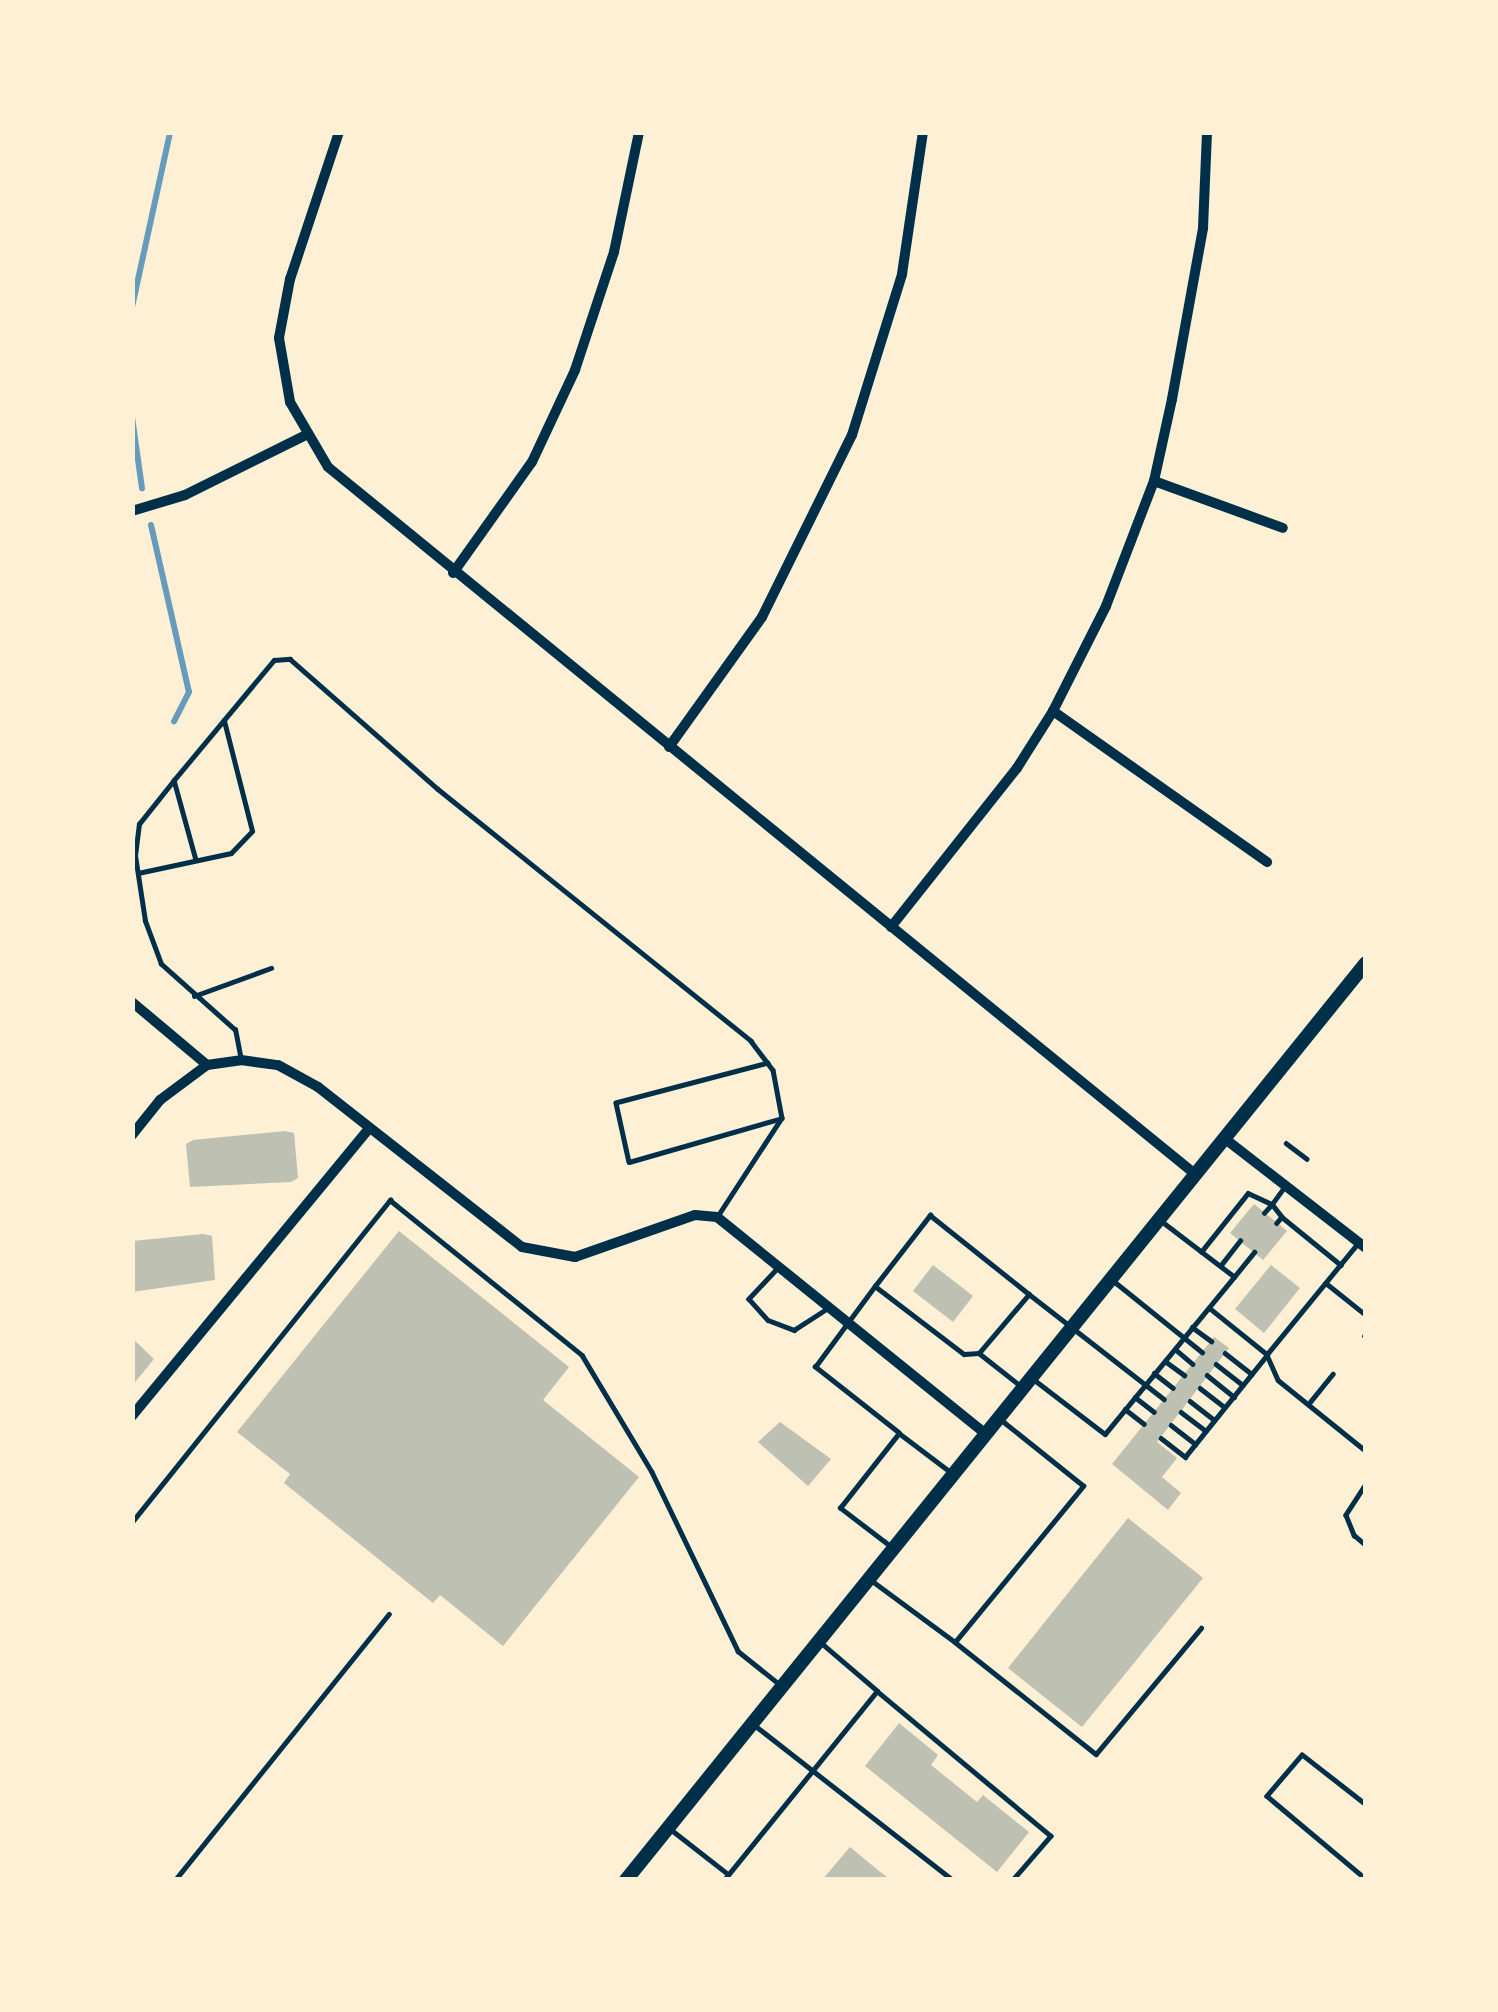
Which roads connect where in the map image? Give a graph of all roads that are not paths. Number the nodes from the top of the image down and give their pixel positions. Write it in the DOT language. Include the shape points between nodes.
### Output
graph roads {
  1 [pos="339,132"];
  2 [pos="639,132"];
  3 [pos="923,132"];
  4 [pos="1207,132"];
  5 [pos="306,435"];
  6 [pos="1154,481"];
  7 [pos="132,511"];
  8 [pos="1283,528"];
  9 [pos="453,573"];
  10 [pos="1053,711"];
  11 [pos="224,719"];
  12 [pos="669,747"];
  13 [pos="174,780"];
  14 [pos="196,860"];
  15 [pos="1267,862"];
  16 [pos="138,873"];
  17 [pos="891,927"];
  18 [pos="1366,963"];
  19 [pos="271,968"];
  20 [pos="194,996"];
  21 [pos="132,1002"];
  22 [pos="241,1060"];
  23 [pos="767,1063"];
  24 [pos="207,1065"];
  25 [pos="782,1118"];
  26 [pos="369,1129"];
  27 [pos="132,1135"];
  28 [pos="1224,1138"];
  29 [pos="1195,1174"];
  30 [pos="1286,1185"];
  31 [pos="1272,1204"];
  32 [pos="1264,1213"];
  33 [pos="717,1217"];
  34 [pos="1158,1220"];
  35 [pos="1240,1241"];
  36 [pos="1363,1245"];
  37 [pos="1201,1252"];
  38 [pos="1254,1252"];
  39 [pos="1341,1265"];
  40 [pos="1220,1266"];
  41 [pos="779,1267"];
  42 [pos="1234,1277"];
  43 [pos="1111,1279"];
  44 [pos="1326,1283"];
  45 [pos="875,1286"];
  46 [pos="1029,1294"];
  47 [pos="829,1307"];
  48 [pos="1208,1308"];
  49 [pos="1366,1315"];
  50 [pos="850,1324"];
  51 [pos="1073,1326"];
  52 [pos="1192,1327"];
  53 [pos="1183,1338"];
  54 [pos="1210,1342"];
  55 [pos="1174,1349"];
  56 [pos="1202,1352"];
  57 [pos="979,1353"];
  58 [pos="1225,1353"];
  59 [pos="1267,1355"];
  60 [pos="1165,1360"];
  61 [pos="1193,1364"];
  62 [pos="1216,1364"];
  63 [pos="1154,1373"];
  64 [pos="1333,1374"];
  65 [pos="1184,1375"];
  66 [pos="1208,1375"];
  67 [pos="1252,1375"];
  68 [pos="1028,1383"];
  69 [pos="1146,1384"];
  70 [pos="1243,1385"];
  71 [pos="1173,1388"];
  72 [pos="1200,1388"];
  73 [pos="1135,1397"];
  74 [pos="1234,1397"];
  75 [pos="1164,1399"];
  76 [pos="1190,1401"];
  77 [pos="1308,1404"];
  78 [pos="1225,1408"];
  79 [pos="1125,1409"];
  80 [pos="1154,1412"];
  81 [pos="1181,1412"];
  82 [pos="132,1416"];
  83 [pos="998,1419"];
  84 [pos="1215,1420"];
  85 [pos="1144,1424"];
  86 [pos="1171,1425"];
  87 [pos="1206,1431"];
  88 [pos="899,1432"];
  89 [pos="986,1434"];
  90 [pos="1161,1438"];
  91 [pos="1196,1444"];
  92 [pos="1366,1451"];
  93 [pos="953,1475"];
  94 [pos="1366,1484"];
  95 [pos="132,1522"];
  96 [pos="1366,1545"];
  97 [pos="893,1549"];
  98 [pos="869,1579"];
  99 [pos="389,1614"];
  100 [pos="1201,1628"];
  101 [pos="819,1642"];
  102 [pos="955,1642"];
  103 [pos="782,1687"];
  104 [pos="877,1691"];
  105 [pos="753,1724"];
  106 [pos="812,1771"];
  107 [pos="1366,1805"];
  108 [pos="669,1827"];
  109 [pos="726,1877"];
  110 [pos="1366,1879"];
  111 [pos="175,1880"];
  112 [pos="626,1880"];
  113 [pos="953,1880"];
  114 [pos="1013,1880"];
  1 -- 5 [label="street" via="279,338 290,402"];
  2 -- 9 [label="street" via="614,252 575,370 514,492"];
  3 -- 12 [label="street" via="902,274 852,435 762,617"];
  4 -- 6 [label="street" via="1203,228"];
  5 -- 7 [label="street" via="185,496"];
  5 -- 9 [label="street" via="328,467"];
  6 -- 8 [label="street"];
  6 -- 10 [label="street" via="1106,606"];
  9 -- 12 [label="street"];
  10 -- 15 [label="street"];
  10 -- 17 [label="street"];
  11 -- 13 [label="lane"];
  11 -- 14 [label="lane" via="251,831 231,853"];
  11 -- 23 [label="lane" via="274,660 290,659 438,790 752,1041"];
  12 -- 17 [label="street"];
  13 -- 14 [label="lane"];
  13 -- 16 [label="lane" via="139,824"];
  14 -- 16 [label="lane"];
  16 -- 20 [label="lane" via="161,964"];
  17 -- 29 [label="street"];
  18 -- 28 [label="main road"];
  19 -- 20 [label="lane"];
  20 -- 22 [label="lane" via="235,1030"];
  21 -- 24 [label="street"];
  22 -- 24 [label="street"];
  22 -- 26 [label="street" via="296,1072"];
  23 -- 25 [label="lane"];
  23 -- 25 [label="lane" via="616,1103 629,1162"];
  24 -- 27 [label="street" via="160,1100"];
  25 -- 33 [label="lane"];
  26 -- 33 [label="street" via="496,1231 554,1257 600,1251 695,1214"];
  26 -- 82 [label="street"];
  28 -- 29 [label="main road"];
  28 -- 30 [label="street"];
  29 -- 34 [label="main road"];
  30 -- 31 [label="lane"];
  30 -- 36 [label="street"];
  31 -- 32 [label="lane"];
  31 -- 37 [label="lane" via="1248,1193"];
  31 -- 39 [label="lane" via="1280,1220"];
  33 -- 41 [label="street"];
  34 -- 37 [label="lane"];
  34 -- 43 [label="main road"];
  35 -- 40 [label="lane"];
  36 -- 39 [label="lane"];
  37 -- 40 [label="lane"];
  38 -- 42 [label="lane"];
  39 -- 44 [label="lane"];
  40 -- 42 [label="lane"];
  41 -- 47 [label="street"];
  41 -- 47 [label="lane" via="749,1299 768,1320 794,1330"];
  42 -- 48 [label="lane"];
  43 -- 51 [label="main road"];
  43 -- 53 [label="lane"];
  44 -- 49 [label="lane"];
  44 -- 59 [label="lane"];
  45 -- 46 [label="lane" via="930,1215"];
  45 -- 50 [label="lane"];
  45 -- 57 [label="lane" via="964,1354"];
  46 -- 51 [label="lane"];
  46 -- 57 [label="lane"];
  47 -- 50 [label="street"];
  48 -- 52 [label="lane"];
  48 -- 59 [label="lane"];
  50 -- 88 [label="lane" via="815,1367"];
  50 -- 89 [label="street"];
  51 -- 68 [label="main road"];
  51 -- 69 [label="lane"];
  52 -- 53 [label="lane"];
  52 -- 54 [label="lane"];
  53 -- 55 [label="lane"];
  53 -- 56 [label="lane"];
  55 -- 60 [label="lane"];
  55 -- 61 [label="lane"];
  57 -- 68 [label="lane"];
  58 -- 67 [label="lane"];
  59 -- 67 [label="lane"];
  59 -- 77 [label="lane" via="1278,1380"];
  60 -- 63 [label="lane"];
  60 -- 65 [label="lane"];
  62 -- 70 [label="lane"];
  63 -- 69 [label="lane"];
  63 -- 71 [label="lane"];
  64 -- 77 [label="lane"];
  66 -- 74 [label="lane"];
  67 -- 70 [label="lane"];
  68 -- 79 [label="lane" via="1105,1434"];
  68 -- 83 [label="main road"];
  69 -- 73 [label="lane"];
  69 -- 75 [label="lane"];
  70 -- 74 [label="lane"];
  72 -- 78 [label="lane"];
  73 -- 79 [label="lane"];
  73 -- 80 [label="lane"];
  74 -- 78 [label="lane"];
  76 -- 84 [label="lane"];
  77 -- 92 [label="lane"];
  78 -- 84 [label="lane"];
  79 -- 85 [label="lane"];
  81 -- 87 [label="lane"];
  83 -- 89 [label="main road"];
  83 -- 102 [label="lane" via="1083,1486"];
  84 -- 87 [label="lane"];
  86 -- 91 [label="lane"];
  87 -- 91 [label="lane"];
  88 -- 93 [label="lane"];
  88 -- 97 [label="lane" via="840,1508"];
  89 -- 93 [label="main road"];
  90 -- 91 [label="lane" via="1185,1456"];
  93 -- 97 [label="main road"];
  94 -- 96 [label="lane" via="1346,1515"];
  95 -- 103 [label="lane" via="390,1200 582,1355 652,1472 738,1651"];
  97 -- 98 [label="main road"];
  98 -- 101 [label="main road"];
  98 -- 102 [label="lane"];
  99 -- 111 [label="lane"];
  100 -- 102 [label="lane" via="1096,1754"];
  101 -- 103 [label="main road"];
  101 -- 104 [label="lane"];
  103 -- 105 [label="main road"];
  104 -- 106 [label="lane"];
  104 -- 114 [label="lane" via="1051,1836"];
  105 -- 106 [label="lane"];
  105 -- 108 [label="main road"];
  106 -- 109 [label="lane"];
  106 -- 113 [label="lane"];
  107 -- 110 [label="lane" via="1302,1755 1267,1796"];
  108 -- 109 [label="lane"];
  108 -- 112 [label="main road"];
}
